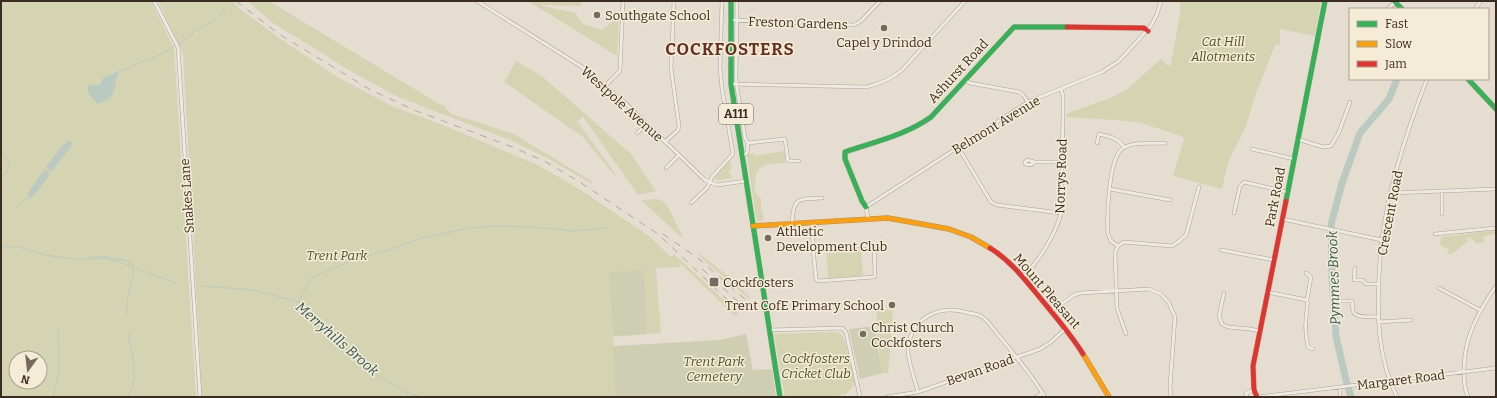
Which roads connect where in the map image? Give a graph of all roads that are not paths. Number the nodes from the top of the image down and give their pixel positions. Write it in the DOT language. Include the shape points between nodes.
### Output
graph roads {
  1 [pos="154,1"];
  2 [pos="477,1"];
  3 [pos="623,1"];
  4 [pos="674,1"];
  5 [pos="722,1"];
  6 [pos="731,1"];
  7 [pos="737,1"];
  8 [pos="880,1"];
  9 [pos="965,1"];
  10 [pos="1161,1"];
  11 [pos="1325,1"];
  12 [pos="730,20"];
  13 [pos="737,21"];
  14 [pos="1148,31"];
  15 [pos="698,44"];
  16 [pos="721,44"];
  17 [pos="730,44"];
  18 [pos="721,80"];
  19 [pos="965,80"];
  20 [pos="1428,80"];
  21 [pos="1469,80"];
  22 [pos="733,82"];
  23 [pos="605,86"];
  24 [pos="1061,89"];
  25 [pos="1028,102"];
  26 [pos="1350,102"];
  27 [pos="1496,109"];
  28 [pos="646,124"];
  29 [pos="637,133"];
  30 [pos="1297,139"];
  31 [pos="666,142"];
  32 [pos="1098,143"];
  33 [pos="748,144"];
  34 [pos="1166,144"];
  35 [pos="1124,147"];
  36 [pos="958,148"];
  37 [pos="1252,149"];
  38 [pos="679,155"];
  39 [pos="742,156"];
  40 [pos="1294,159"];
  41 [pos="799,161"];
  42 [pos="1034,162"];
  43 [pos="1063,162"];
  44 [pos="666,168"];
  45 [pos="746,181"];
  46 [pos="709,182"];
  47 [pos="1199,187"];
  48 [pos="1496,189"];
  49 [pos="1110,190"];
  50 [pos="1442,191"];
  51 [pos="1287,192"];
  52 [pos="1391,193"];
  53 [pos="822,198"];
  54 [pos="1170,200"];
  55 [pos="691,203"];
  56 [pos="866,207"];
  57 [pos="1061,213"];
  58 [pos="1234,213"];
  59 [pos="1442,214"];
  60 [pos="868,219"];
  61 [pos="1282,220"];
  62 [pos="812,223"];
  63 [pos="792,224"];
  64 [pos="752,226"];
  65 [pos="1496,228"];
  66 [pos="1435,234"];
  67 [pos="1382,240"];
  68 [pos="1118,246"];
  69 [pos="813,248"];
  70 [pos="1220,250"];
  71 [pos="1274,260"];
  72 [pos="1355,268"];
  73 [pos="1306,272"];
  74 [pos="1023,278"];
  75 [pos="1379,284"];
  76 [pos="1496,286"];
  77 [pos="1338,287"];
  78 [pos="1439,288"];
  79 [pos="1116,291"];
  80 [pos="1267,292"];
  81 [pos="1224,293"];
  82 [pos="1307,300"];
  83 [pos="1480,310"];
  84 [pos="1052,311"];
  85 [pos="1378,317"];
  86 [pos="1411,320"];
  87 [pos="1378,322"];
  88 [pos="1066,328"];
  89 [pos="769,330"];
  90 [pos="1260,331"];
  91 [pos="1126,334"];
  92 [pos="1313,349"];
  93 [pos="1017,357"];
  94 [pos="1496,368"];
  95 [pos="1464,372"];
  96 [pos="1390,381"];
  97 [pos="1340,387"];
  98 [pos="1254,390"];
  99 [pos="918,392"];
  100 [pos="1044,395"];
  101 [pos="200,397"];
  102 [pos="780,397"];
  103 [pos="860,397"];
  104 [pos="887,397"];
  105 [pos="1036,397"];
  106 [pos="1109,397"];
  107 [pos="1171,397"];
  108 [pos="1247,397"];
  109 [pos="1258,397"];
  110 [pos="1340,397"];
  111 [pos="1397,397"];
  112 [pos="1468,397"];
  1 -- 101 [label="street, Snakes Lane" via="178,46"];
  2 -- 23 [label="street, Westpole Avenue" via="582,67"];
  3 -- 23 [label="street" via="620,71"];
  4 -- 31 [label="street" via="671,68 679,126"];
  5 -- 16 [label="street"];
  6 -- 12 [label="street, A111"];
  7 -- 13 [label="street"];
  8 -- 13 [label="street, Freston Gardens" via="854,25"];
  9 -- 22 [label="street" via="902,70 876,85 866,87"];
  10 -- 14 [label="street, Belmont Avenue" via="1158,14"];
  11 -- 30 [label="street, Park Road"];
  12 -- 13 [label="street, Freston Gardens"];
  12 -- 17 [label="street, A111"];
  13 -- 22 [label="street"];
  14 -- 19 [label="street, Ashurst Road" via="1144,28 1014,27"];
  14 -- 24 [label="street, Belmont Avenue" via="1119,61 1102,72"];
  15 -- 16 [label="street"];
  16 -- 17 [label="street"];
  16 -- 18 [label="street"];
  17 -- 22 [label="street, A111"];
  18 -- 22 [label="street"];
  18 -- 46 [label="street" via="733,154"];
  19 -- 25 [label="street" via="1022,93"];
  19 -- 56 [label="street, Ashurst Road" via="931,117 920,125 894,137 845,152 845,159"];
  20 -- 52 [label="street, Crescent Road" via="1411,121"];
  21 -- 27 [label="street"];
  22 -- 33 [label="street"];
  22 -- 39 [label="street, A111"];
  23 -- 28 [label="street, Westpole Avenue"];
  24 -- 25 [label="street, Belmont Avenue"];
  24 -- 43 [label="street, Norrys Road"];
  25 -- 36 [label="street, Belmont Avenue"];
  26 -- 30 [label="street" via="1331,146 1323,147"];
  28 -- 29 [label="street"];
  28 -- 31 [label="street, Westpole Avenue"];
  30 -- 40 [label="street, Park Road"];
  31 -- 38 [label="street, Westpole Avenue"];
  32 -- 35 [label="street" via="1099,134 1116,138"];
  33 -- 39 [label="street" via="747,154"];
  33 -- 41 [label="street" via="785,139 788,161"];
  34 -- 35 [label="street" via="1137,144"];
  35 -- 49 [label="street" via="1119,151 1111,172"];
  36 -- 56 [label="street, Belmont Avenue"];
  36 -- 57 [label="street" via="992,202 997,205"];
  37 -- 40 [label="street"];
  38 -- 44 [label="street"];
  38 -- 46 [label="street, Westpole Avenue"];
  39 -- 45 [label="street, A111"];
  40 -- 51 [label="street, Park Road"];
  42 -- 43 [label="street"];
  43 -- 57 [label="street, Norrys Road"];
  45 -- 46 [label="street" via="721,185"];
  45 -- 64 [label="street, A111"];
  46 -- 55 [label="street"];
  47 -- 68 [label="street" via="1186,235 1178,242 1172,246 1124,242"];
  48 -- 50 [label="street"];
  49 -- 54 [label="street"];
  49 -- 68 [label="street" via="1108,234 1111,241"];
  50 -- 52 [label="street"];
  50 -- 59 [label="street"];
  51 -- 58 [label="street" via="1244,182 1240,186"];
  51 -- 61 [label="street, Park Road"];
  52 -- 67 [label="street, Crescent Road"];
  53 -- 63 [label="street" via="801,199 796,203"];
  56 -- 60 [label="street"];
  57 -- 74 [label="street, Norrys Road" via="1045,248"];
  60 -- 62 [label="street, Mount Pleasant"];
  60 -- 74 [label="street, Mount Pleasant" via="895,219 958,232 991,248"];
  61 -- 67 [label="street"];
  61 -- 71 [label="street, Park Road"];
  62 -- 63 [label="street, Mount Pleasant"];
  62 -- 69 [label="street"];
  63 -- 64 [label="street, Mount Pleasant"];
  64 -- 89 [label="street, A111"];
  65 -- 66 [label="street"];
  67 -- 75 [label="street, Crescent Road"];
  68 -- 79 [label="street" via="1114,253"];
  69 -- 69 [label="street" via="874,245 875,275 871,278 818,281"];
  70 -- 71 [label="street"];
  71 -- 80 [label="street, Park Road"];
  72 -- 75 [label="street" via="1354,280 1362,280 1366,284"];
  73 -- 82 [label="street" via="1311,277"];
  74 -- 84 [label="street, Mount Pleasant"];
  75 -- 85 [label="street, Crescent Road"];
  76 -- 83 [label="street"];
  77 -- 85 [label="street" via="1339,301 1352,301 1354,314"];
  78 -- 83 [label="street"];
  79 -- 84 [label="street" via="1080,293"];
  79 -- 91 [label="street" via="1117,308"];
  79 -- 107 [label="street" via="1149,289 1161,294 1169,303 1175,317"];
  80 -- 82 [label="street"];
  80 -- 90 [label="street, Park Road"];
  81 -- 90 [label="street" via="1219,316 1222,324"];
  82 -- 92 [label="street" via="1306,338 1308,347"];
  83 -- 95 [label="street" via="1467,345"];
  84 -- 88 [label="street, Mount Pleasant"];
  85 -- 87 [label="street, Crescent Road"];
  86 -- 87 [label="street"];
  87 -- 96 [label="street, Crescent Road" via="1379,339"];
  88 -- 93 [label="street, Bevan Road" via="1040,349"];
  88 -- 106 [label="street, Mount Pleasant"];
  89 -- 102 [label="street, A111"];
  89 -- 103 [label="street" via="842,328 846,332"];
  90 -- 98 [label="street, Park Road" via="1253,366"];
  93 -- 99 [label="street, Bevan Road"];
  93 -- 99 [label="street" via="981,316 949,309 932,313 918,323 910,338 908,350"];
  93 -- 100 [label="street"];
  94 -- 95 [label="street, Margaret Road"];
  95 -- 96 [label="street, Margaret Road"];
  95 -- 112 [label="street"];
  96 -- 97 [label="street, Margaret Road"];
  96 -- 111 [label="street, Crescent Road"];
  97 -- 109 [label="street, Margaret Road"];
  97 -- 110 [label="street"];
  98 -- 108 [label="street" via="1246,393"];
  98 -- 109 [label="street, Park Road"];
  99 -- 104 [label="street, Bevan Road"];
  100 -- 105 [label="street"];
}
